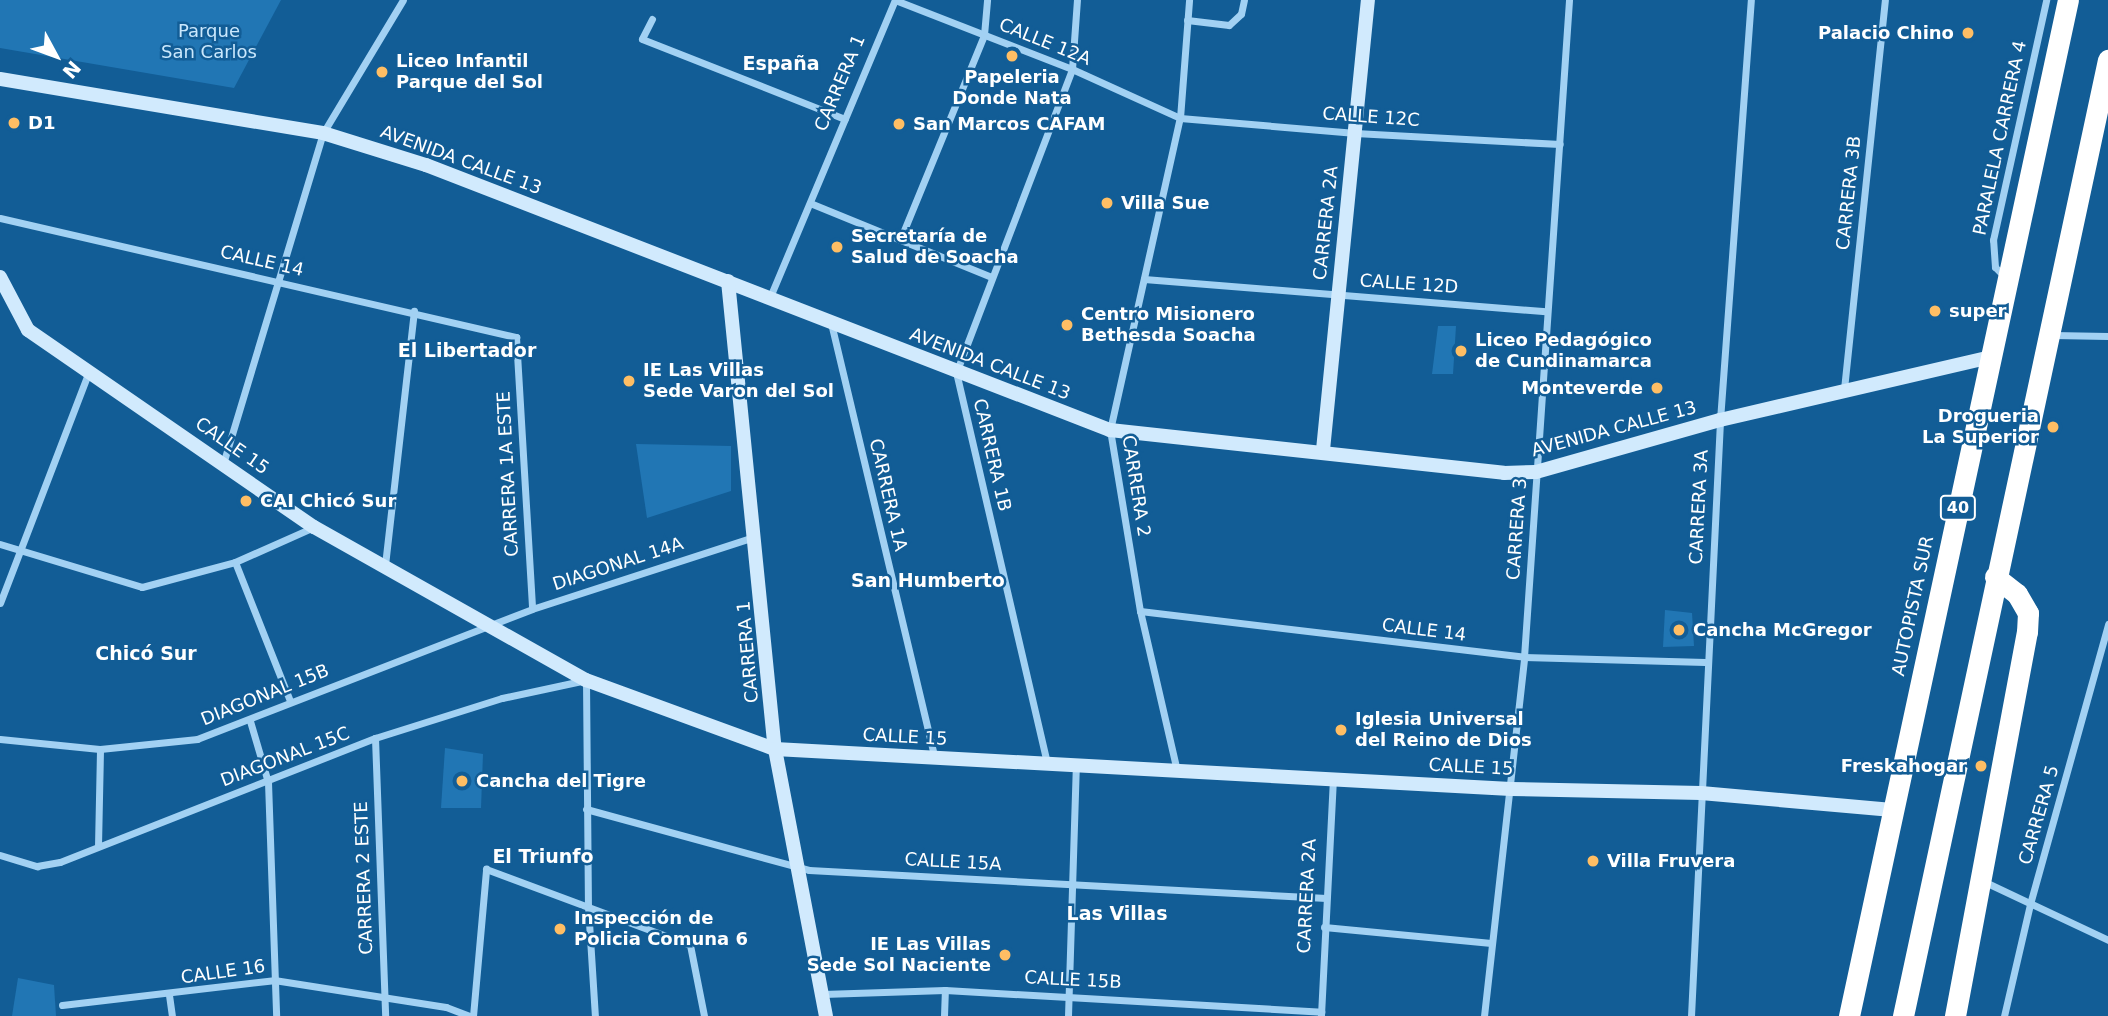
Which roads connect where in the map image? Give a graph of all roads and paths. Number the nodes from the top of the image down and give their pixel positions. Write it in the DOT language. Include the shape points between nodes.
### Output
graph roads {
  1 [pos="403,0"];
  2 [pos="895,0"];
  3 [pos="987,0"];
  4 [pos="1077,0"];
  5 [pos="1189,0"];
  6 [pos="1244,0"];
  7 [pos="1368,0"];
  8 [pos="1569,0"];
  9 [pos="1751,0"];
  10 [pos="1885,0"];
  11 [pos="2046,0"];
  12 [pos="2068,0"];
  13 [pos="652,19"];
  14 [pos="1187,20"];
  15 [pos="984,35"];
  16 [pos="2108,60"];
  17 [pos="1072,69"];
  18 [pos="0,79"];
  19 [pos="1180,118"];
  20 [pos="845,119"];
  21 [pos="323,133"];
  22 [pos="1355,133"];
  23 [pos="1560,144"];
  24 [pos="810,203"];
  25 [pos="0,218"];
  26 [pos="900,240"];
  27 [pos="0,277"];
  28 [pos="992,277"];
  29 [pos="1144,279"];
  30 [pos="2007,279"];
  31 [pos="279,281"];
  32 [pos="728,281"];
  33 [pos="1338,294"];
  34 [pos="770,297"];
  35 [pos="414,311"];
  36 [pos="1546,311"];
  37 [pos="831,322"];
  38 [pos="2046,336"];
  39 [pos="2108,336"];
  40 [pos="516,337"];
  41 [pos="1990,357"];
  42 [pos="89,371"];
  43 [pos="956,373"];
  44 [pos="1844,389"];
  45 [pos="1720,420"];
  46 [pos="1110,430"];
  47 [pos="1323,450"];
  48 [pos="223,464"];
  49 [pos="1536,472"];
  50 [pos="314,527"];
  51 [pos="755,537"];
  52 [pos="0,544"];
  53 [pos="21,552"];
  54 [pos="235,562"];
  55 [pos="385,565"];
  56 [pos="1995,577"];
  57 [pos="0,603"];
  58 [pos="532,609"];
  59 [pos="1140,611"];
  60 [pos="491,624"];
  61 [pos="2108,627"];
  62 [pos="1524,657"];
  63 [pos="1705,662"];
  64 [pos="586,680"];
  65 [pos="290,701"];
  66 [pos="250,721"];
  67 [pos="375,738"];
  68 [pos="0,739"];
  69 [pos="100,749"];
  70 [pos="775,749"];
  71 [pos="934,758"];
  72 [pos="1048,764"];
  73 [pos="1076,765"];
  74 [pos="1177,771"];
  75 [pos="1333,778"];
  76 [pos="268,782"];
  77 [pos="1511,789"];
  78 [pos="1702,793"];
  79 [pos="586,809"];
  80 [pos="1892,810"];
  81 [pos="98,846"];
  82 [pos="0,855"];
  83 [pos="799,867"];
  84 [pos="1984,882"];
  85 [pos="1074,884"];
  86 [pos="1326,898"];
  87 [pos="2030,904"];
  88 [pos="588,906"];
  89 [pos="1324,927"];
  90 [pos="2108,940"];
  91 [pos="1491,943"];
  92 [pos="274,980"];
  93 [pos="945,990"];
  94 [pos="169,995"];
  95 [pos="823,995"];
  96 [pos="1068,995"];
  97 [pos="383,997"];
  98 [pos="62,1005"];
  99 [pos="1321,1014"];
  100 [pos="172,1016"];
  101 [pos="276,1016"];
  102 [pos="384,1016"];
  103 [pos="471,1016"];
  104 [pos="595,1016"];
  105 [pos="704,1016"];
  106 [pos="826,1016"];
  107 [pos="944,1016"];
  108 [pos="1068,1016"];
  109 [pos="1484,1016"];
  110 [pos="1691,1016"];
  111 [pos="1849,1016"];
  112 [pos="1903,1016"];
  113 [pos="1955,1016"];
  114 [pos="2004,1016"];
  1 -- 21 [label="street"];
  2 -- 15 [label="street, CALLE 12A"];
  2 -- 20 [label="street, CARRERA 1"];
  3 -- 15 [label="street"];
  4 -- 17 [label="street"];
  5 -- 14 [label="street, CARRERA 2"];
  6 -- 14 [label="street" via="1241,14 1229,25"];
  7 -- 22 [label="street, CARRERA 2A"];
  8 -- 23 [label="street, CARRERA 3"];
  9 -- 45 [label="street, CARRERA 3A"];
  10 -- 44 [label="street, CARRERA 3B"];
  11 -- 30 [label="street, PARALELA CARRERA 4" via="1993,240 1995,267"];
  12 -- 30 [label="highway, AUTOPISTA SUR / 40"];
  13 -- 20 [label="street" via="642,39"];
  14 -- 19 [label="street, CARRERA 2"];
  15 -- 17 [label="street, CALLE 12A"];
  15 -- 26 [label="street"];
  16 -- 38 [label="highway"];
  17 -- 19 [label="street, CALLE 12A"];
  17 -- 28 [label="street"];
  18 -- 21 [label="street, AVENIDA CALLE 13"];
  19 -- 22 [label="street, CALLE 12C"];
  19 -- 29 [label="street, CARRERA 2"];
  20 -- 24 [label="street, CARRERA 1"];
  21 -- 31 [label="street"];
  21 -- 32 [label="street, AVENIDA CALLE 13" via="426,165"];
  22 -- 23 [label="street, CALLE 12C"];
  22 -- 33 [label="street, CARRERA 2A"];
  23 -- 36 [label="street, CARRERA 3"];
  24 -- 26 [label="street"];
  24 -- 34 [label="street, CARRERA 1"];
  25 -- 31 [label="street, CALLE 14"];
  26 -- 28 [label="street"];
  27 -- 42 [label="street, CALLE 15" via="28,330"];
  28 -- 43 [label="street"];
  29 -- 33 [label="street, CALLE 12D"];
  29 -- 46 [label="street, CARRERA 2"];
  30 -- 41 [label="highway, AUTOPISTA SUR / 40"];
  31 -- 35 [label="street, CALLE 14"];
  31 -- 48 [label="street"];
  32 -- 34 [label="street, AVENIDA CALLE 13"];
  32 -- 51 [label="street, CARRERA 1"];
  33 -- 36 [label="street, CALLE 12D"];
  33 -- 47 [label="street, CARRERA 2A"];
  34 -- 37 [label="street, AVENIDA CALLE 13"];
  35 -- 40 [label="street, CALLE 14"];
  35 -- 55 [label="street"];
  36 -- 49 [label="street, CARRERA 3"];
  37 -- 43 [label="street, AVENIDA CALLE 13"];
  37 -- 71 [label="street, CARRERA 1A"];
  38 -- 39 [label="street"];
  38 -- 56 [label="highway"];
  40 -- 58 [label="street, CARRERA 1A ESTE"];
  41 -- 44 [label="street, AVENIDA CALLE 13"];
  41 -- 80 [label="highway, AUTOPISTA SUR / 40"];
  42 -- 48 [label="street, CALLE 15"];
  42 -- 53 [label="street"];
  43 -- 46 [label="street, AVENIDA CALLE 13"];
  43 -- 72 [label="street, CARRERA 1B"];
  44 -- 45 [label="street, AVENIDA CALLE 13"];
  45 -- 49 [label="street, AVENIDA CALLE 13"];
  45 -- 63 [label="street, CARRERA 3A"];
  46 -- 47 [label="street, AVENIDA CALLE 13"];
  46 -- 59 [label="street, CARRERA 2"];
  47 -- 49 [label="street, AVENIDA CALLE 13" via="1504,473"];
  48 -- 50 [label="street, CALLE 15"];
  49 -- 62 [label="street, CARRERA 3"];
  50 -- 54 [label="street"];
  50 -- 55 [label="street, CALLE 15"];
  51 -- 58 [label="street, DIAGONAL 14A"];
  51 -- 70 [label="street, CARRERA 1"];
  52 -- 53 [label="street"];
  53 -- 54 [label="street" via="142,587"];
  53 -- 57 [label="street"];
  54 -- 65 [label="street"];
  55 -- 60 [label="street, CALLE 15"];
  56 -- 84 [label="highway" via="2017,594 2028,613 2028,632"];
  56 -- 112 [label="highway"];
  58 -- 60 [label="street, DIAGONAL 14A"];
  59 -- 62 [label="street, CALLE 14"];
  59 -- 74 [label="street, CARRERA 2"];
  60 -- 64 [label="street, CALLE 15"];
  60 -- 65 [label="street, DIAGONAL 15B"];
  61 -- 87 [label="street, CARRERA 5"];
  62 -- 63 [label="street, CALLE 14"];
  62 -- 77 [label="street, CARRERA 3"];
  63 -- 78 [label="street, CARRERA 3A"];
  64 -- 67 [label="street, DIAGONAL 15C" via="502,698"];
  64 -- 70 [label="street, CALLE 15"];
  64 -- 79 [label="street"];
  65 -- 66 [label="street, DIAGONAL 15B"];
  66 -- 69 [label="street, DIAGONAL 15B" via="164,745"];
  66 -- 76 [label="street"];
  67 -- 76 [label="street, DIAGONAL 15C"];
  67 -- 97 [label="street, CARRERA 2 ESTE"];
  68 -- 69 [label="street, DIAGONAL 15B"];
  69 -- 81 [label="street"];
  70 -- 71 [label="street, CALLE 15"];
  70 -- 83 [label="street, CARRERA 1"];
  71 -- 72 [label="street, CALLE 15"];
  72 -- 73 [label="street, CALLE 15"];
  73 -- 74 [label="street, CALLE 15"];
  73 -- 85 [label="street"];
  74 -- 75 [label="street, CALLE 15"];
  75 -- 77 [label="street, CALLE 15"];
  75 -- 86 [label="street, CARRERA 2A"];
  76 -- 81 [label="street, DIAGONAL 15C"];
  76 -- 92 [label="street"];
  77 -- 78 [label="street, CALLE 15"];
  77 -- 91 [label="street, CARRERA 3"];
  78 -- 80 [label="street, CALLE 15"];
  78 -- 110 [label="street, CARRERA 3A"];
  79 -- 83 [label="street, CALLE 15A"];
  79 -- 88 [label="street"];
  80 -- 111 [label="highway, AUTOPISTA SUR / 40"];
  81 -- 82 [label="street, DIAGONAL 15C" via="37,866"];
  83 -- 85 [label="street, CALLE 15A"];
  83 -- 95 [label="street, CARRERA 1"];
  84 -- 87 [label="street"];
  84 -- 113 [label="highway"];
  85 -- 86 [label="street, CALLE 15A"];
  85 -- 96 [label="street"];
  86 -- 89 [label="street, CARRERA 2A"];
  87 -- 90 [label="street"];
  87 -- 114 [label="street, CARRERA 5"];
  88 -- 103 [label="street" via="486,869"];
  88 -- 104 [label="street"];
  88 -- 105 [label="street" via="690,945"];
  89 -- 91 [label="street"];
  89 -- 99 [label="street, CARRERA 2A"];
  91 -- 109 [label="street, CARRERA 3"];
  92 -- 94 [label="street, CALLE 16"];
  92 -- 97 [label="street, CALLE 16"];
  92 -- 101 [label="street"];
  93 -- 95 [label="street, CALLE 15B"];
  93 -- 96 [label="street, CALLE 15B"];
  93 -- 107 [label="street"];
  94 -- 98 [label="street, CALLE 16"];
  94 -- 100 [label="street"];
  95 -- 106 [label="street, CARRERA 1"];
  96 -- 99 [label="street, CALLE 15B"];
  96 -- 108 [label="street"];
  97 -- 102 [label="street, CARRERA 2 ESTE"];
  97 -- 103 [label="street, CALLE 16"];
}
